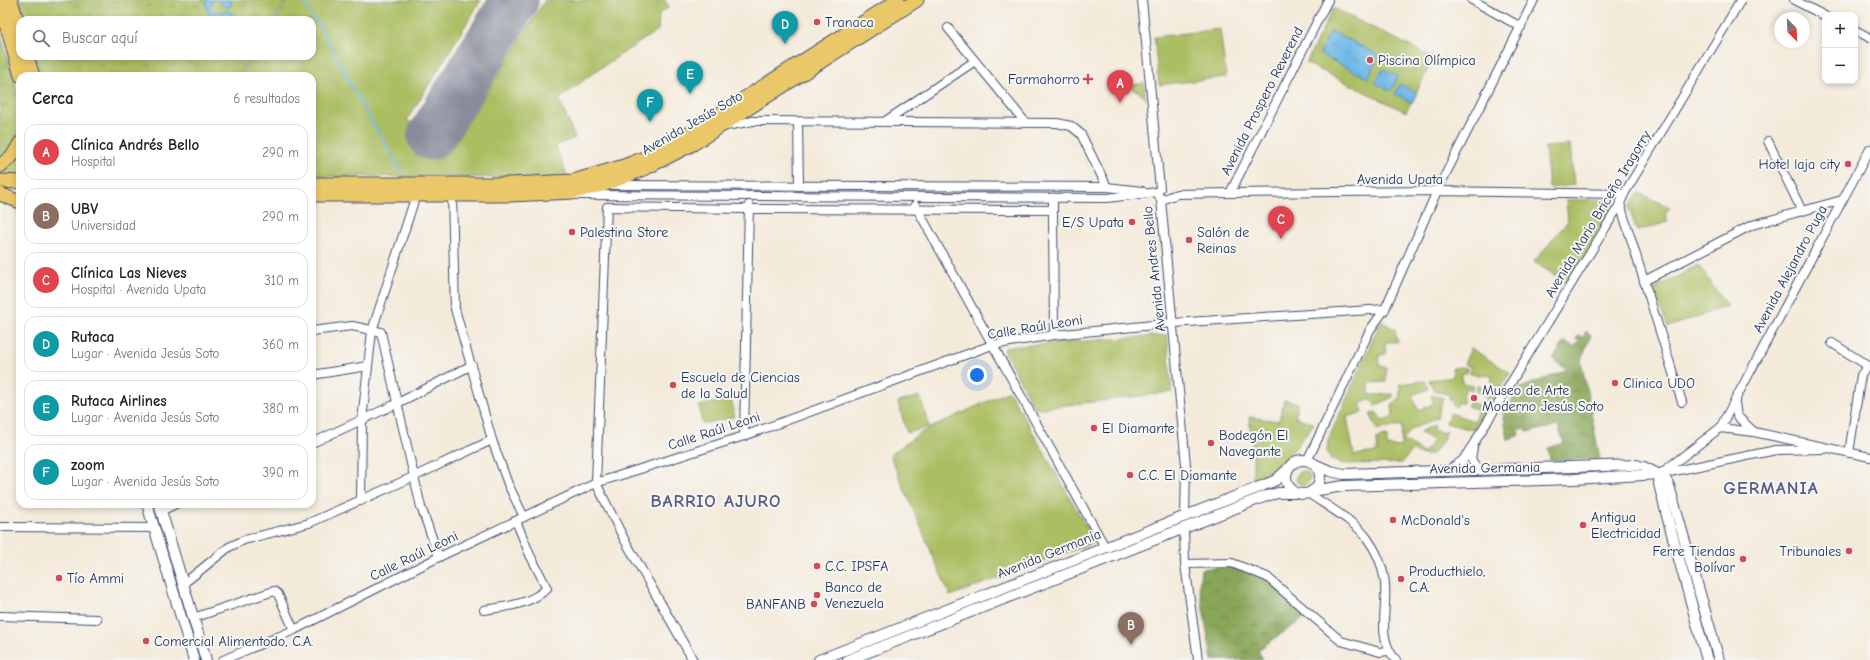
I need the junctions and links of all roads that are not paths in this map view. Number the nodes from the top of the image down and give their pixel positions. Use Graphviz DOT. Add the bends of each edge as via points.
graph roads {
  1 [pos="11,0"];
  2 [pos="898,0"];
  3 [pos="917,0"];
  4 [pos="1142,0"];
  5 [pos="1328,0"];
  6 [pos="1472,0"];
  7 [pos="1534,0"];
  8 [pos="1741,0"];
  9 [pos="1794,0"];
  10 [pos="0,3"];
  11 [pos="1822,14"];
  12 [pos="16,18"];
  13 [pos="1522,27"];
  14 [pos="948,28"];
  15 [pos="1858,32"];
  16 [pos="1870,38"];
  17 [pos="16,59"];
  18 [pos="16,60"];
  19 [pos="28,60"];
  20 [pos="975,61"];
  21 [pos="20,72"];
  22 [pos="32,72"];
  23 [pos="798,122"];
  24 [pos="884,122"];
  25 [pos="1026,123"];
  26 [pos="721,126"];
  27 [pos="1768,141"];
  28 [pos="1870,149"];
  29 [pos="16,150"];
  30 [pos="0,166"];
  31 [pos="0,181"];
  32 [pos="16,182"];
  33 [pos="573,182"];
  34 [pos="316,184"];
  35 [pos="600,185"];
  36 [pos="799,186"];
  37 [pos="1107,187"];
  38 [pos="1437,191"];
  39 [pos="0,193"];
  40 [pos="16,193"];
  41 [pos="1230,193"];
  42 [pos="558,194"];
  43 [pos="1159,194"];
  44 [pos="1624,194"];
  45 [pos="316,195"];
  46 [pos="416,195"];
  47 [pos="452,195"];
  48 [pos="750,197"];
  49 [pos="913,197"];
  50 [pos="1053,198"];
  51 [pos="16,200"];
  52 [pos="1842,200"];
  53 [pos="1620,204"];
  54 [pos="748,209"];
  55 [pos="917,209"];
  56 [pos="1053,210"];
  57 [pos="1802,211"];
  58 [pos="1644,281"];
  59 [pos="1385,309"];
  60 [pos="1173,323"];
  61 [pos="316,330"];
  62 [pos="372,331"];
  63 [pos="1054,335"];
  64 [pos="1832,343"];
  65 [pos="992,345"];
  66 [pos="472,365"];
  67 [pos="368,366"];
  68 [pos="1869,367"];
  69 [pos="316,374"];
  70 [pos="1682,402"];
  71 [pos="1736,402"];
  72 [pos="396,404"];
  73 [pos="362,420"];
  74 [pos="1720,428"];
  75 [pos="1754,432"];
  76 [pos="744,436"];
  77 [pos="492,440"];
  78 [pos="1476,440"];
  79 [pos="316,441"];
  80 [pos="1825,449"];
  81 [pos="1849,453"];
  82 [pos="1870,457"];
  83 [pos="1310,463"];
  84 [pos="1637,465"];
  85 [pos="1287,470"];
  86 [pos="1479,470"];
  87 [pos="1446,471"];
  88 [pos="1660,474"];
  89 [pos="413,477"];
  90 [pos="596,482"];
  91 [pos="1310,492"];
  92 [pos="1295,493"];
  93 [pos="361,501"];
  94 [pos="148,508"];
  95 [pos="160,508"];
  96 [pos="524,516"];
  97 [pos="1184,517"];
  98 [pos="516,521"];
  99 [pos="0,527"];
  100 [pos="154,528"];
  101 [pos="1184,528"];
  102 [pos="1105,547"];
  103 [pos="439,558"];
  104 [pos="1184,564"];
  105 [pos="183,584"];
  106 [pos="484,610"];
  107 [pos="0,616"];
  108 [pos="193,618"];
  109 [pos="98,619"];
  110 [pos="294,630"];
  111 [pos="1388,651"];
  112 [pos="194,660"];
  113 [pos="206,660"];
  114 [pos="223,660"];
  115 [pos="693,660"];
  116 [pos="819,660"];
  117 [pos="848,660"];
  118 [pos="1198,660"];
  119 [pos="1396,660"];
  120 [pos="1707,660"];
  121 [pos="1719,660"];
  1 -- 12 [label="main road"];
  2 -- 33 [label="main road, Avenida Jesús Soto" via="669,146 624,166"];
  3 -- 26 [label="main road, Avenida Jesús Soto"];
  4 -- 43 [label="street, Avenida Andres Bello"];
  5 -- 41 [label="street, Avenida Prospero Reverend"];
  6 -- 13 [label="street"];
  7 -- 13 [label="street"];
  8 -- 44 [label="street, Avenida Mario Briceño Iragorry"];
  9 -- 11 [label="street"];
  10 -- 17 [label="main road"];
  13 -- 38 [label="street"];
  14 -- 20 [label="street"];
  15 -- 16 [label="street"];
  18 -- 21 [label="main road"];
  19 -- 22 [label="main road"];
  20 -- 24 [label="street"];
  20 -- 25 [label="street"];
  23 -- 24 [label="street"];
  23 -- 26 [label="street" via="753,121"];
  23 -- 36 [label="street"];
  24 -- 25 [label="street"];
  25 -- 37 [label="street" via="1057,123 1071,126 1081,134"];
  26 -- 35 [label="main road, Avenida Jesús Soto" via="658,163"];
  27 -- 57 [label="street"];
  28 -- 52 [label="street, Avenida Alejandro Puga"];
  29 -- 30 [label="main road"];
  31 -- 32 [label="main road"];
  33 -- 34 [label="main road, Avenida Jesús Soto"];
  33 -- 35 [label="street"];
  35 -- 36 [label="street"];
  35 -- 42 [label="main road, Avenida Jesús Soto"];
  36 -- 37 [label="street"];
  37 -- 43 [label="street"];
  38 -- 41 [label="street, Avenida Upata"];
  38 -- 44 [label="street, Avenida Upata"];
  38 -- 59 [label="street"];
  39 -- 40 [label="main road"];
  39 -- 51 [label="main road"];
  41 -- 43 [label="street, Avenida Upata"];
  42 -- 47 [label="main road, Avenida Jesús Soto"];
  42 -- 48 [label="street"];
  43 -- 50 [label="street" via="1107,198"];
  43 -- 60 [label="street, Avenida Andres Bello"];
  44 -- 53 [label="street, Avenida Mario Briceño Iragorry"];
  45 -- 46 [label="main road, Avenida Jesús Soto"];
  46 -- 47 [label="main road, Avenida Jesús Soto"];
  46 -- 62 [label="street"];
  47 -- 66 [label="street" via="455,309"];
  48 -- 49 [label="street"];
  48 -- 54 [label="street"];
  49 -- 50 [label="street"];
  49 -- 55 [label="street"];
  50 -- 56 [label="street"];
  52 -- 57 [label="street"];
  52 -- 71 [label="street, Avenida Alejandro Puga"];
  53 -- 58 [label="street"];
  53 -- 78 [label="street, Avenida Mario Briceño Iragorry"];
  54 -- 55 [label="street"];
  54 -- 76 [label="street"];
  54 -- 90 [label="street" via="606,207"];
  55 -- 56 [label="street"];
  55 -- 65 [label="street"];
  56 -- 63 [label="street"];
  57 -- 58 [label="street" via="1752,225"];
  58 -- 70 [label="street"];
  59 -- 60 [label="street, Calle Raúl Leoni"];
  59 -- 83 [label="street" via="1370,330"];
  60 -- 63 [label="street, Calle Raúl Leoni"];
  60 -- 97 [label="street, Avenida Andres Bello" via="1186,465"];
  61 -- 62 [label="street" via="352,326"];
  62 -- 67 [label="street"];
  62 -- 72 [label="street" via="381,332"];
  63 -- 65 [label="street, Calle Raúl Leoni"];
  64 -- 68 [label="street"];
  65 -- 76 [label="street, Calle Raúl Leoni"];
  65 -- 102 [label="street"];
  66 -- 72 [label="street"];
  66 -- 77 [label="street"];
  67 -- 69 [label="street"];
  67 -- 73 [label="street"];
  68 -- 81 [label="street" via="1861,375"];
  71 -- 74 [label="street, Avenida Alejandro Puga"];
  71 -- 75 [label="street" via="1737,416"];
  72 -- 73 [label="street"];
  72 -- 89 [label="street"];
  73 -- 79 [label="street"];
  73 -- 93 [label="street"];
  74 -- 75 [label="street"];
  74 -- 88 [label="street"];
  75 -- 80 [label="street"];
  76 -- 90 [label="street, Calle Raúl Leoni"];
  77 -- 89 [label="street"];
  77 -- 96 [label="street" via="508,484"];
  78 -- 86 [label="street, Avenida Mario Briceño Iragorry" via="1471,459"];
  78 -- 87 [label="street, Avenida Mario Briceño Iragorry" via="1463,460"];
  80 -- 81 [label="street"];
  80 -- 88 [label="street" via="1776,450"];
  81 -- 82 [label="street"];
  83 -- 85 [label="street" via="1297,461"];
  83 -- 87 [label="street, Avenida Germania" via="1344,474"];
  83 -- 91 [label="street" via="1319,471 1320,480"];
  84 -- 86 [label="street, Avenida Germania"];
  84 -- 88 [label="street"];
  85 -- 92 [label="street" via="1287,483"];
  85 -- 97 [label="street, Avenida Germania" via="1270,483"];
  86 -- 87 [label="street, Avenida Germania"];
  88 -- 91 [label="street, Avenida Germania" via="1344,486"];
  88 -- 120 [label="street" via="1659,484 1667,516"];
  88 -- 121 [label="street" via="1669,486"];
  89 -- 93 [label="street"];
  89 -- 103 [label="street"];
  90 -- 96 [label="street, Calle Raúl Leoni"];
  90 -- 115 [label="street"];
  91 -- 92 [label="street"];
  91 -- 111 [label="street" via="1367,537 1377,553 1384,577 1384,633"];
  92 -- 101 [label="street, Avenida Germania" via="1273,494"];
  93 -- 105 [label="street" via="309,523 244,540 229,547"];
  94 -- 100 [label="street"];
  95 -- 105 [label="street"];
  96 -- 98 [label="street, Calle Raúl Leoni"];
  97 -- 102 [label="street, Avenida Germania"];
  98 -- 103 [label="street, Calle Raúl Leoni"];
  98 -- 106 [label="street" via="547,588 526,600"];
  99 -- 100 [label="street"];
  100 -- 112 [label="street"];
  101 -- 104 [label="street"];
  101 -- 117 [label="street, Avenida Germania"];
  102 -- 116 [label="street, Avenida Germania"];
  103 -- 110 [label="street, Calle Raúl Leoni"];
  104 -- 111 [label="street" via="1232,563 1267,577 1341,641 1380,652"];
  104 -- 118 [label="street"];
  105 -- 108 [label="street"];
  107 -- 109 [label="street"];
  108 -- 110 [label="street" via="274,590"];
  108 -- 113 [label="street"];
  110 -- 114 [label="street, Calle Raúl Leoni"];
  111 -- 119 [label="street"];
}
